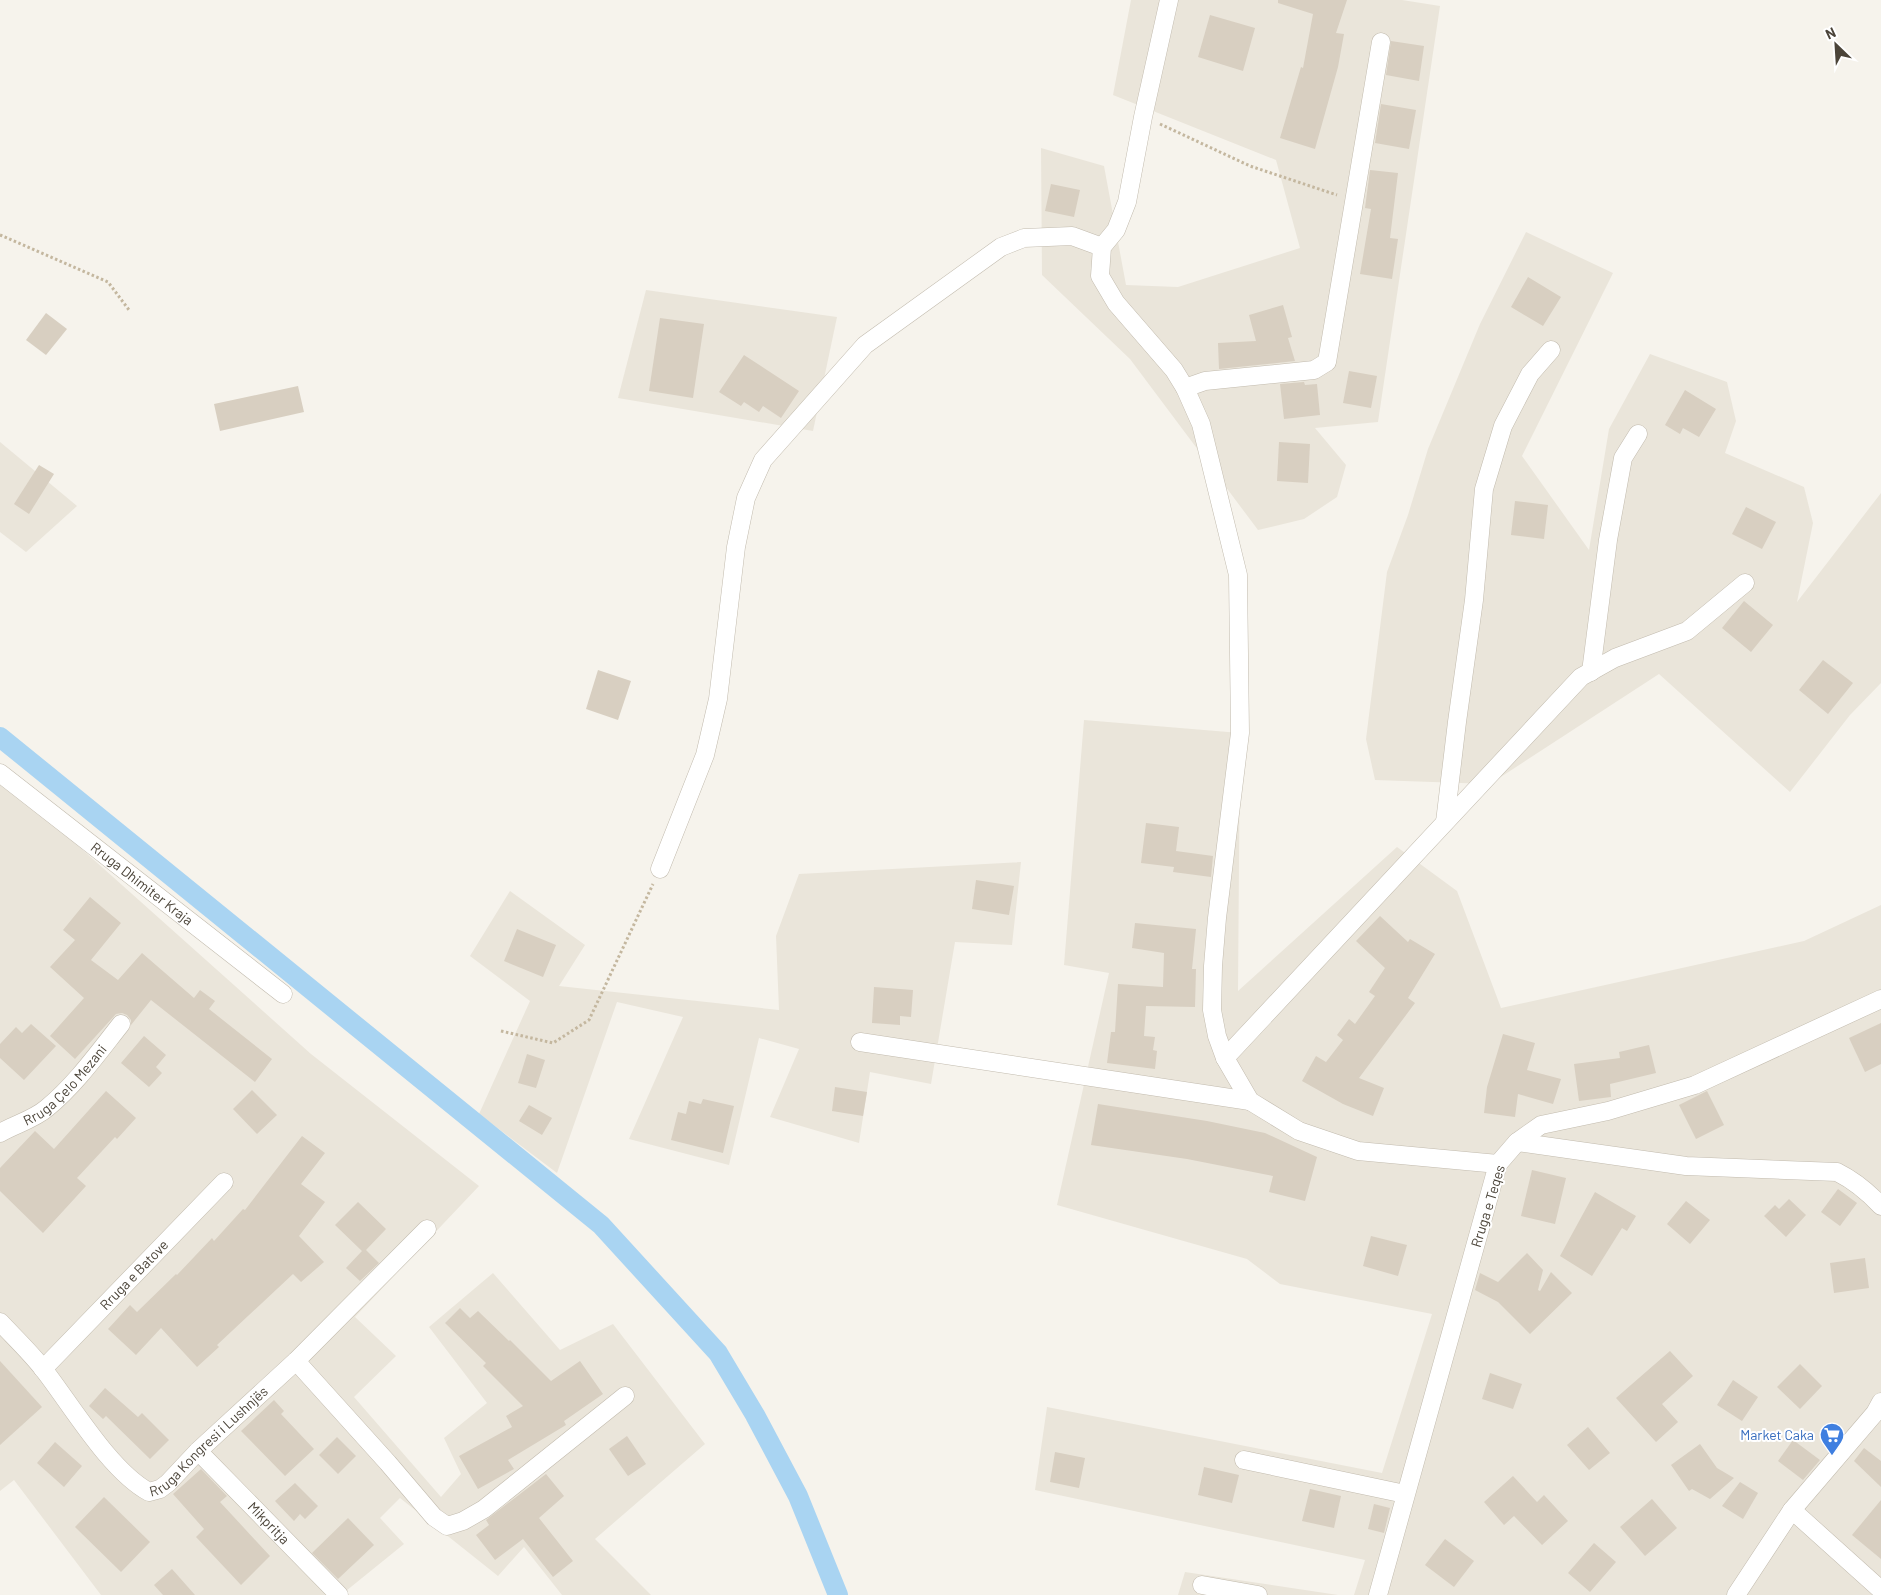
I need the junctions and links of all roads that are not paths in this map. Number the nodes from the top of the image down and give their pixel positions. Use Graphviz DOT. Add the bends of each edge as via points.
graph roads {
  1 [pos="1169,0"];
  2 [pos="1381,42"];
  3 [pos="1102,247"];
  4 [pos="1551,350"];
  5 [pos="1185,388"];
  6 [pos="1638,434"];
  7 [pos="1745,583"];
  8 [pos="1591,672"];
  9 [pos="0,773"];
  10 [pos="1445,822"];
  11 [pos="660,869"];
  12 [pos="282,994"];
  13 [pos="1881,999"];
  14 [pos="121,1024"];
  15 [pos="860,1042"];
  16 [pos="1225,1058"];
  17 [pos="1250,1101"];
  18 [pos="0,1133"];
  19 [pos="1517,1142"];
  20 [pos="1498,1164"];
  21 [pos="224,1182"];
  22 [pos="1881,1206"];
  23 [pos="427,1229"];
  24 [pos="0,1322"];
  25 [pos="296,1361"];
  26 [pos="43,1369"];
  27 [pos="625,1396"];
  28 [pos="1881,1402"];
  29 [pos="198,1451"];
  30 [pos="1244,1460"];
  31 [pos="1405,1494"];
  32 [pos="1792,1510"];
  33 [pos="1202,1585"];
  34 [pos="1881,1590"];
  35 [pos="339,1595"];
  36 [pos="1258,1595"];
  37 [pos="1378,1595"];
  38 [pos="1736,1595"];
  1 -- 3 [label="street" via="1127,202 1116,230"];
  2 -- 5 [label="street" via="1327,362 1314,370 1205,381"];
  3 -- 5 [label="street" via="1100,276 1116,303 1174,370"];
  3 -- 11 [label="street" via="1072,236 1024,238 1001,247 865,344 763,460 746,498 736,547 718,699 705,755"];
  4 -- 10 [label="street" via="1530,374 1503,426 1484,489 1474,600"];
  5 -- 16 [label="street" via="1201,424 1238,575 1240,733 1213,966 1212,1010"];
  6 -- 8 [label="street" via="1623,458 1608,540"];
  7 -- 8 [label="street" via="1688,631 1615,658"];
  8 -- 10 [label="street" via="1581,677"];
  9 -- 12 [label="street, Rruga Dhimiter Kraja"];
  10 -- 16 [label="street"];
  13 -- 19 [label="street, Rruga e Teqes" via="1695,1085 1608,1111 1542,1125"];
  14 -- 18 [label="street, Rruga Çelo Mezani" via="74,1082 47,1109"];
  15 -- 17 [label="street"];
  16 -- 17 [label="street"];
  17 -- 20 [label="street" via="1299,1131 1358,1151"];
  19 -- 20 [label="street, Rruga e Teqes"];
  19 -- 22 [label="street" via="1686,1166 1837,1172 1851,1178"];
  20 -- 31 [label="street, Rruga e Teqes"];
  21 -- 26 [label="street, Rruga e Batove"];
  23 -- 25 [label="street, Rruga Kongresi i Lushnjës"];
  24 -- 26 [label="street, Rruga Kongresi i Lushnjës"];
  25 -- 27 [label="street" via="434,1517 447,1526 484,1509"];
  25 -- 29 [label="street, Rruga Kongresi i Lushnjës"];
  26 -- 29 [label="street, Rruga Kongresi i Lushnjës" via="110,1458 144,1490 149,1492 164,1486"];
  28 -- 32 [label="street"];
  29 -- 35 [label="street, Mikpritja"];
  30 -- 31 [label="street"];
  31 -- 37 [label="street, Rruga e Teqes"];
  32 -- 34 [label="street"];
  32 -- 38 [label="street"];
  33 -- 36 [label="street"];
}
